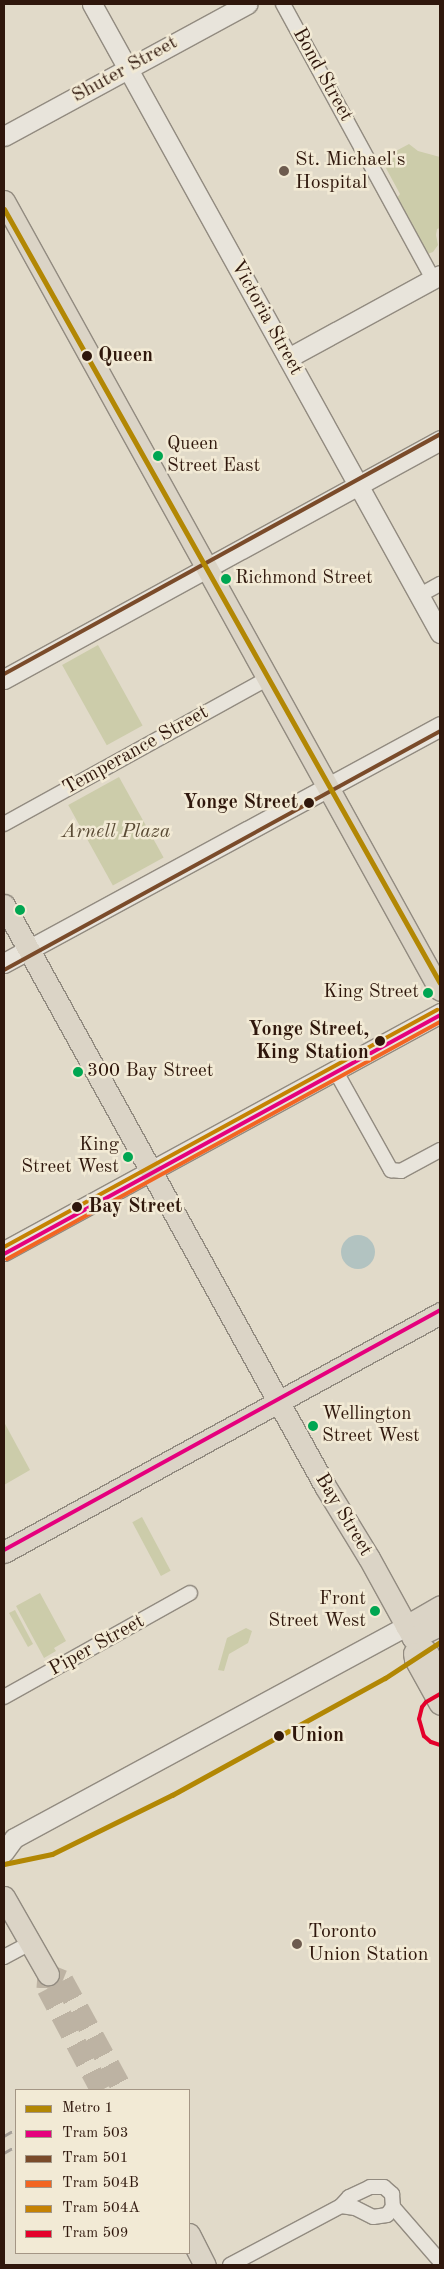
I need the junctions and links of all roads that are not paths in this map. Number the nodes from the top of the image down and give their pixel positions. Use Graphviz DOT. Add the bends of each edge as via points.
graph roads {
  1 [pos="92,4"];
  2 [pos="247,4"];
  3 [pos="283,4"];
  4 [pos="128,69"];
  5 [pos="4,136"];
  6 [pos="4,201"];
  7 [pos="437,277"];
  8 [pos="288,358"];
  9 [pos="440,440"];
  10 [pos="358,485"];
  11 [pos="206,567"];
  12 [pos="440,584"];
  13 [pos="420,595"];
  14 [pos="440,633"];
  15 [pos="4,679"];
  16 [pos="267,679"];
  17 [pos="440,726"];
  18 [pos="328,788"];
  19 [pos="4,824"];
  20 [pos="4,905"];
  21 [pos="28,950"];
  22 [pos="4,963"];
  23 [pos="440,990"];
  24 [pos="440,1013"];
  25 [pos="334,1070"];
  26 [pos="440,1150"];
  27 [pos="149,1171"];
  28 [pos="4,1251"];
  29 [pos="440,1313"];
  30 [pos="278,1402"];
  31 [pos="4,1552"];
  32 [pos="190,1593"];
  33 [pos="440,1606"];
  34 [pos="440,1625"];
  35 [pos="409,1632"];
  36 [pos="440,1673"];
  37 [pos="4,1697"];
  38 [pos="440,1704"];
  39 [pos="4,1852"];
  40 [pos="4,1897"];
  41 [pos="30,1943"];
  42 [pos="4,1957"];
  43 [pos="48,1974"];
  44 [pos="341,2206"];
  45 [pos="393,2207"];
  46 [pos="190,2236"];
  47 [pos="440,2261"];
  48 [pos="205,2265"];
  49 [pos="230,2265"];
  1 -- 4 [label="main road, Victoria Street"];
  2 -- 4 [label="main road, Shuter Street"];
  3 -- 7 [label="street, Bond Street"];
  4 -- 5 [label="main road, Shuter Street"];
  4 -- 8 [label="main road, Victoria Street"];
  6 -- 11 [label="main road"];
  7 -- 8 [label="main road"];
  8 -- 10 [label="main road, Victoria Street"];
  9 -- 10 [label="main road"];
  10 -- 11 [label="main road"];
  10 -- 13 [label="main road, Victoria Street"];
  11 -- 15 [label="main road"];
  11 -- 16 [label="main road"];
  12 -- 13 [label="street"];
  13 -- 14 [label="main road, Victoria Street"];
  16 -- 18 [label="main road"];
  16 -- 19 [label="street, Temperance Street"];
  17 -- 18 [label="main road"];
  18 -- 21 [label="main road"];
  18 -- 23 [label="main road"];
  20 -- 21 [label="main road, Bay Street"];
  21 -- 22 [label="main road"];
  21 -- 27 [label="main road, Bay Street"];
  24 -- 25 [label="main road"];
  25 -- 26 [label="street" via="391,1170 401,1171"];
  25 -- 27 [label="main road"];
  27 -- 28 [label="main road"];
  27 -- 30 [label="main road, Bay Street"];
  29 -- 30 [label="main road"];
  30 -- 31 [label="main road"];
  30 -- 35 [label="main road, Bay Street"];
  32 -- 37 [label="street, Piper Street"];
  33 -- 35 [label="main road"];
  34 -- 35 [label="main road"];
  35 -- 36 [label="main road, Bay Street"];
  35 -- 38 [label="main road, Bay Street" via="415,1658"];
  35 -- 39 [label="main road" via="75,1813 14,1838"];
  40 -- 41 [label="main road"];
  41 -- 42 [label="street"];
  41 -- 43 [label="main road"];
  44 -- 45 [label="street" via="377,2217 387,2214"];
  44 -- 45 [label="street" via="349,2197 377,2186 390,2192"];
  44 -- 49 [label="street"];
  45 -- 47 [label="street"];
  46 -- 48 [label="main road"];
}
